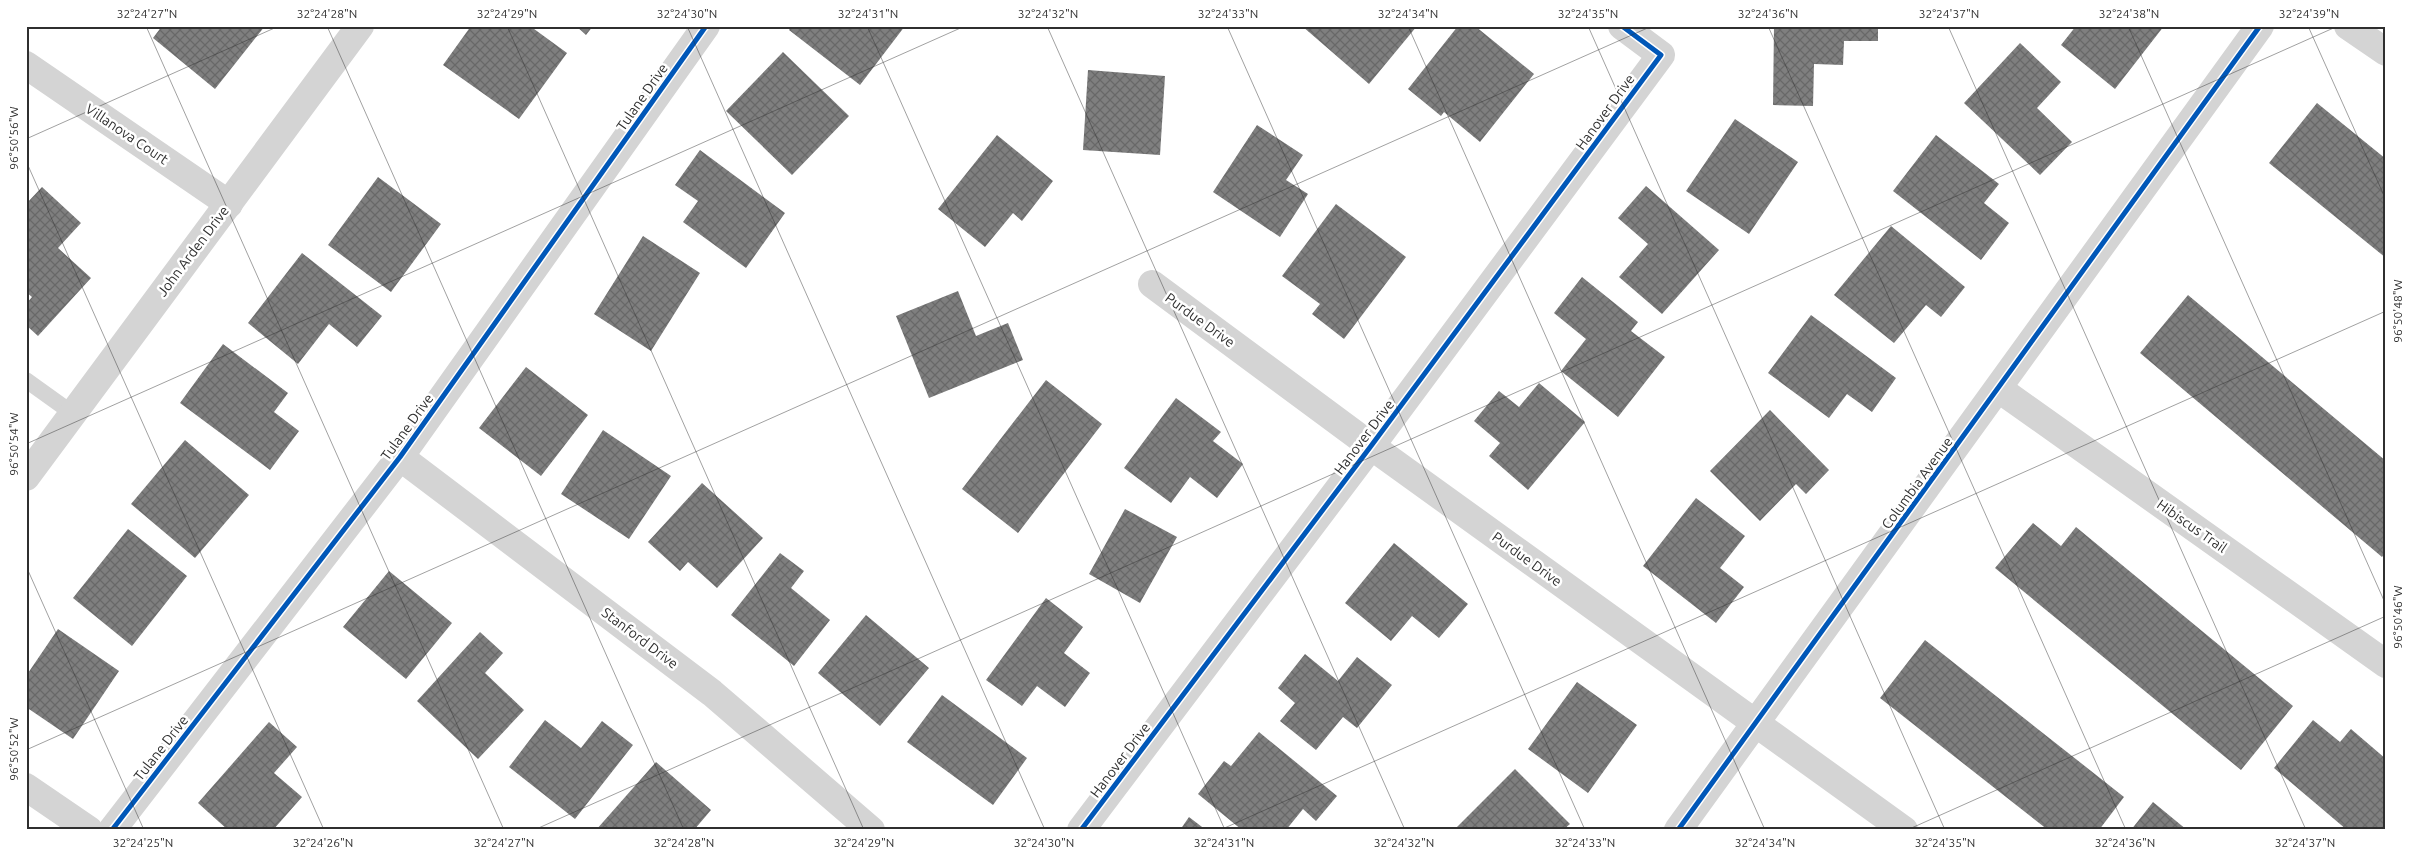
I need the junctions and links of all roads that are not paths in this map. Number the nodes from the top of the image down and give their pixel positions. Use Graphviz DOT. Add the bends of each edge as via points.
graph roads {
  1 [pos="360,26"];
  2 [pos="706,26"];
  3 [pos="1622,26"];
  4 [pos="2260,26"];
  5 [pos="2348,26"];
  6 [pos="2386,52"];
  7 [pos="26,65"];
  8 [pos="229,204"];
  9 [pos="1152,284"];
  10 [pos="26,380"];
  11 [pos="1999,389"];
  12 [pos="72,413"];
  13 [pos="1371,446"];
  14 [pos="400,457"];
  15 [pos="26,477"];
  16 [pos="2386,664"];
  17 [pos="1756,724"];
  18 [pos="26,787"];
  19 [pos="89,830"];
  20 [pos="112,830"];
  21 [pos="871,830"];
  22 [pos="1081,830"];
  23 [pos="1678,830"];
  24 [pos="1904,830"];
  1 -- 8 [label="street, John Arden Drive"];
  2 -- 14 [label="street, Tulane Drive"];
  3 -- 13 [label="street, Hanover Drive" via="1661,55"];
  4 -- 11 [label="street, Columbia Avenue"];
  5 -- 6 [label="street"];
  7 -- 8 [label="street, Villanova Court"];
  8 -- 12 [label="street, John Arden Drive"];
  9 -- 13 [label="street, Purdue Drive"];
  10 -- 12 [label="lane"];
  11 -- 16 [label="street, Hibiscus Trail"];
  11 -- 17 [label="street, Columbia Avenue"];
  12 -- 15 [label="street, John Arden Drive"];
  13 -- 17 [label="street, Purdue Drive"];
  13 -- 22 [label="street, Hanover Drive"];
  14 -- 20 [label="street, Tulane Drive"];
  14 -- 21 [label="street, Stanford Drive" via="712,693"];
  17 -- 23 [label="street, Columbia Avenue"];
  17 -- 24 [label="street, Purdue Drive"];
  18 -- 19 [label="street"];
}
